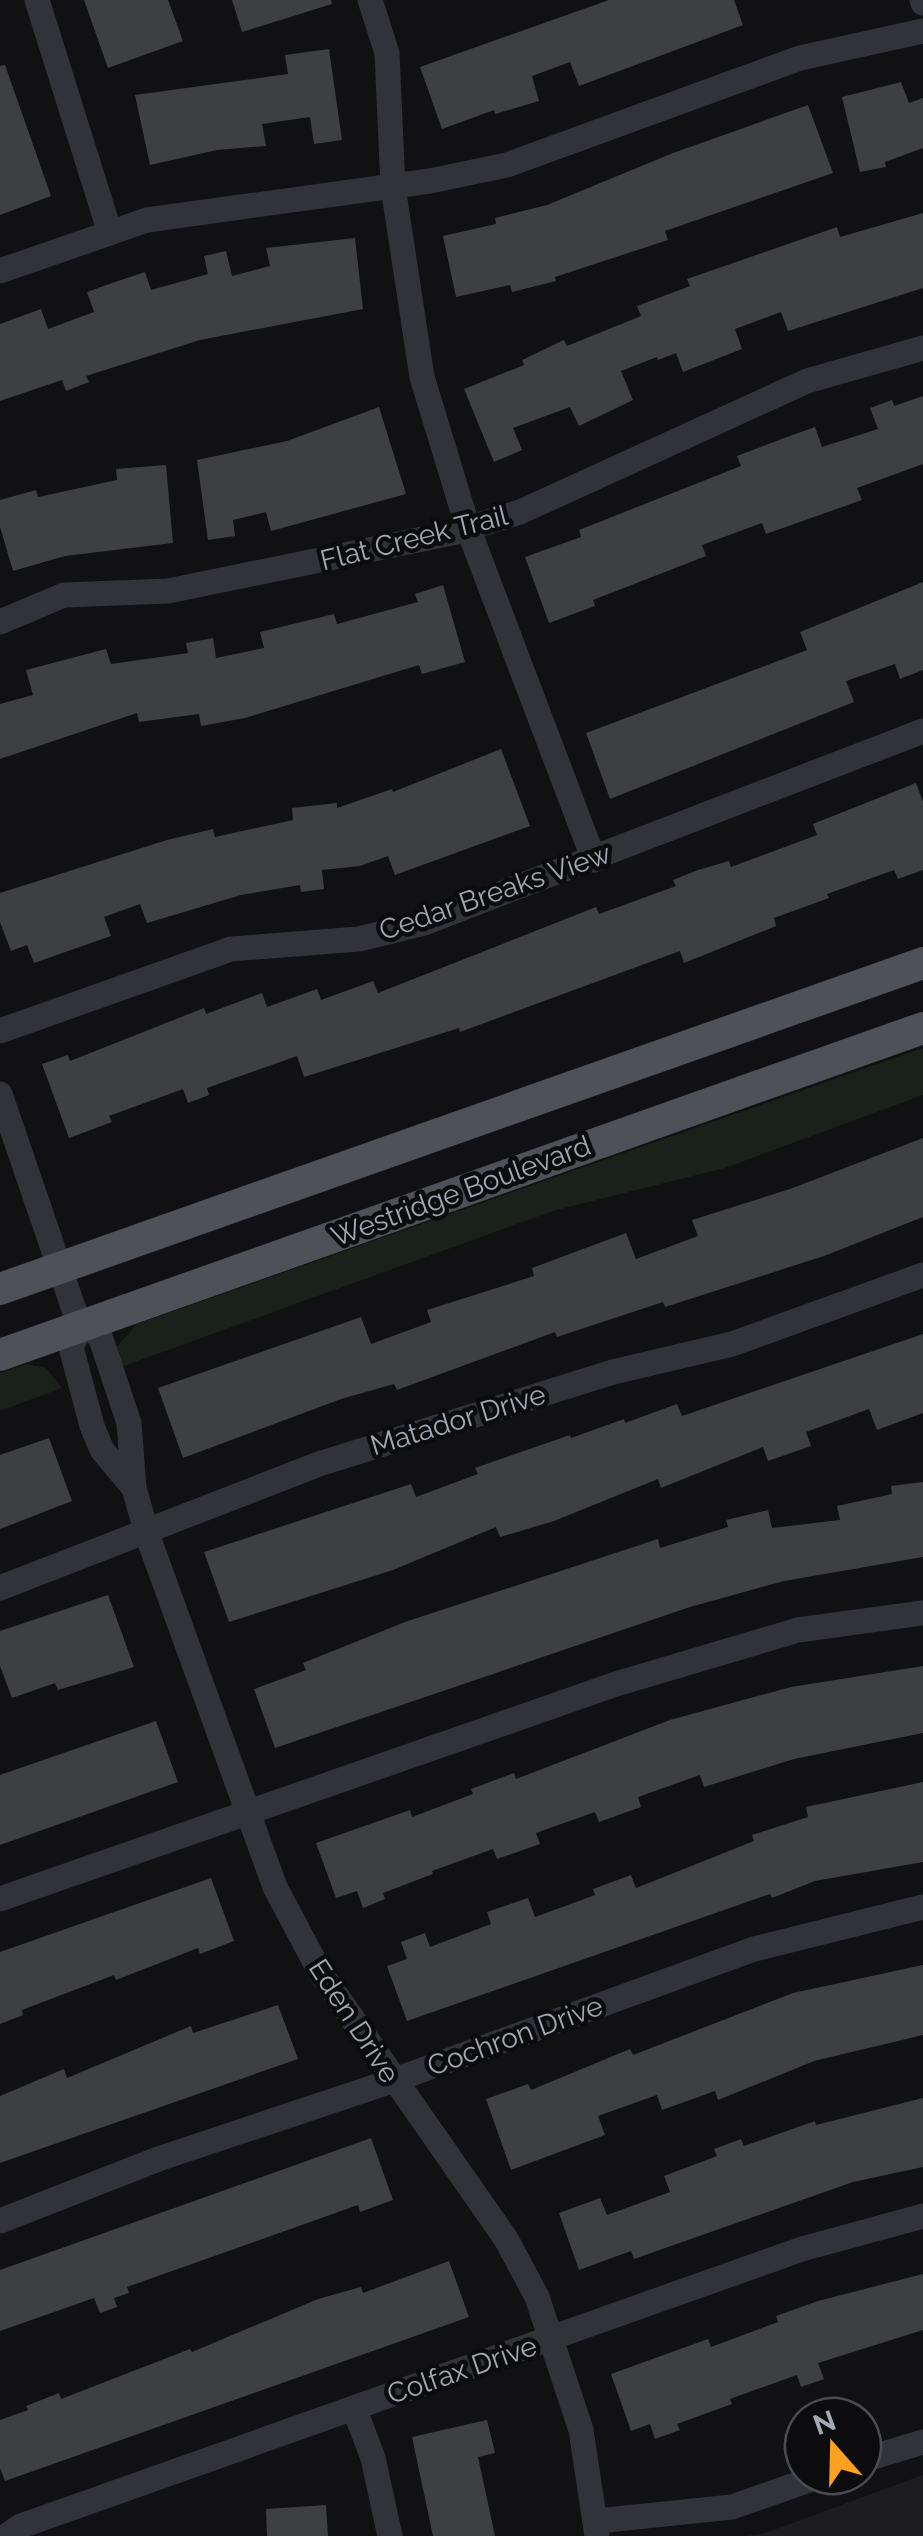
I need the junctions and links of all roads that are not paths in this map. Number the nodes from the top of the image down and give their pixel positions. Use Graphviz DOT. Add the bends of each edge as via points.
graph roads {
  1 [pos="38,0"];
  2 [pos="370,0"];
  3 [pos="923,31"];
  4 [pos="392,186"];
  5 [pos="110,233"];
  6 [pos="0,272"];
  7 [pos="923,348"];
  8 [pos="468,528"];
  9 [pos="0,622"];
  10 [pos="923,730"];
  11 [pos="594,860"];
  12 [pos="923,963"];
  13 [pos="923,1028"];
  14 [pos="0,1031"];
  15 [pos="0,1094"];
  16 [pos="58,1269"];
  17 [pos="923,1274"];
  18 [pos="0,1289"];
  19 [pos="80,1327"];
  20 [pos="0,1355"];
  21 [pos="134,1488"];
  22 [pos="147,1534"];
  23 [pos="0,1588"];
  24 [pos="923,1613"];
  25 [pos="247,1812"];
  26 [pos="0,1899"];
  27 [pos="923,1908"];
  28 [pos="392,2080"];
  29 [pos="923,2216"];
  30 [pos="0,2221"];
  31 [pos="554,2338"];
  32 [pos="354,2408"];
  33 [pos="923,2442"];
  34 [pos="883,2454"];
  35 [pos="783,2489"];
  36 [pos="597,2529"];
  37 [pos="6,2536"];
  38 [pos="390,2536"];
  1 -- 5 [label="street"];
  2 -- 4 [label="street" via="387,53"];
  3 -- 4 [label="street" via="800,58 508,164"];
  4 -- 5 [label="street" via="148,220"];
  4 -- 8 [label="street" via="422,378"];
  5 -- 6 [label="street"];
  7 -- 8 [label="street, Flat Creek Trail" via="807,381 520,512"];
  8 -- 9 [label="street, Flat Creek Trail" via="168,590 64,595"];
  8 -- 11 [label="street"];
  10 -- 11 [label="street, Cedar Breaks View"];
  11 -- 14 [label="street, Cedar Breaks View" via="424,923 358,938 232,950"];
  12 -- 16 [label="main road"];
  13 -- 19 [label="main road, Westridge Boulevard"];
  15 -- 16 [label="street, Eden Drive"];
  16 -- 18 [label="main road"];
  16 -- 19 [label="street, Eden Drive"];
  17 -- 22 [label="street, Matador Drive" via="732,1344 612,1372 319,1464"];
  19 -- 20 [label="main road, Westridge Boulevard"];
  19 -- 21 [label="street, Eden Drive" via="71,1347 92,1426 102,1450"];
  19 -- 21 [label="street, Eden Drive" via="99,1334 129,1423"];
  21 -- 22 [label="street, Eden Drive"];
  22 -- 23 [label="street, Matador Drive"];
  22 -- 25 [label="street, Eden Drive"];
  24 -- 25 [label="street" via="798,1630 616,1684"];
  25 -- 26 [label="street"];
  25 -- 28 [label="street, Eden Drive" via="275,1887 320,1972"];
  27 -- 28 [label="street, Cochron Drive" via="754,1949"];
  28 -- 30 [label="street, Cochron Drive"];
  28 -- 31 [label="street, Eden Drive" via="506,2238"];
  29 -- 31 [label="street, Colfax Drive" via="802,2250"];
  31 -- 32 [label="street, Colfax Drive"];
  31 -- 36 [label="street, Eden Drive" via="581,2430"];
  32 -- 37 [label="street, Colfax Drive"];
  32 -- 38 [label="street"];
  33 -- 34 [label="street"];
  35 -- 36 [label="street" via="732,2506"];
}
